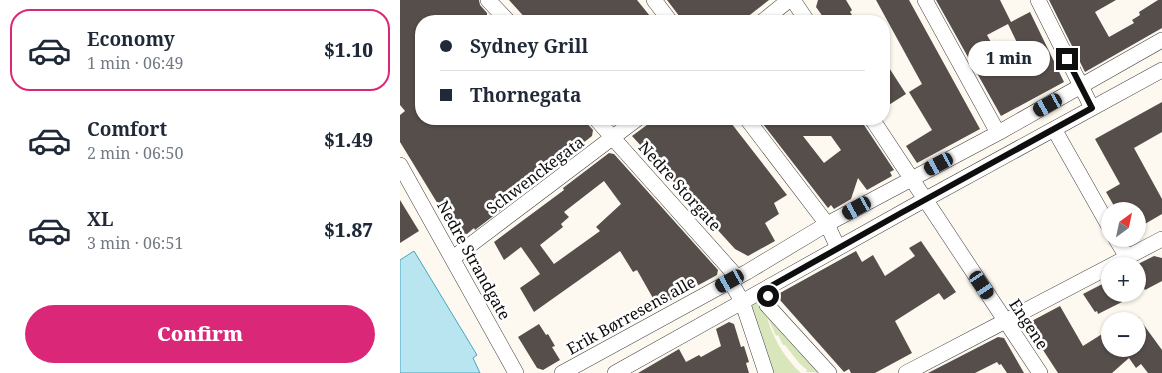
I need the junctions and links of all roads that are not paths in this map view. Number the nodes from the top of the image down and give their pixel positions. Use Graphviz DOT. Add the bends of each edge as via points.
graph roads {
  1 [pos="488,0"];
  2 [pos="654,0"];
  3 [pos="791,0"];
  4 [pos="925,0"];
  5 [pos="1038,0"];
  6 [pos="502,15"];
  7 [pos="665,15"];
  8 [pos="771,15"];
  9 [pos="802,15"];
  10 [pos="1162,40"];
  11 [pos="1162,70"];
  12 [pos="1081,86"];
  13 [pos="1092,108"];
  14 [pos="599,125"];
  15 [pos="629,125"];
  16 [pos="752,125"];
  17 [pos="876,125"];
  18 [pos="1054,130"];
  19 [pos="998,133"];
  20 [pos="607,141"];
  21 [pos="400,165"];
  22 [pos="912,178"];
  23 [pos="925,199"];
  24 [pos="1101,212"];
  25 [pos="828,224"];
  26 [pos="1162,240"];
  27 [pos="838,248"];
  28 [pos="1122,248"];
  29 [pos="1127,257"];
  30 [pos="454,258"];
  31 [pos="1101,270"];
  32 [pos="733,279"];
  33 [pos="771,286"];
  34 [pos="742,301"];
  35 [pos="1005,320"];
  36 [pos="516,373"];
  37 [pos="562,373"];
  38 [pos="615,373"];
  39 [pos="766,373"];
  40 [pos="829,373"];
  41 [pos="906,373"];
  42 [pos="1040,373"];
  1 -- 6 [label="street"];
  2 -- 7 [label="street"];
  3 -- 8 [label="street"];
  3 -- 9 [label="street"];
  4 -- 19 [label="street"];
  5 -- 12 [label="street"];
  10 -- 12 [label="street, Erik Børresens alle"];
  11 -- 13 [label="street"];
  12 -- 13 [label="street"];
  12 -- 19 [label="street, Erik Børresens alle"];
  13 -- 18 [label="street"];
  14 -- 20 [label="street, Nedre Storgate"];
  15 -- 20 [label="street, Schwenckegata"];
  16 -- 25 [label="street"];
  17 -- 22 [label="street, Engene"];
  18 -- 23 [label="street"];
  18 -- 24 [label="street"];
  19 -- 22 [label="street, Erik Børresens alle"];
  20 -- 30 [label="street, Schwenckegata"];
  20 -- 32 [label="street, Nedre Storgate"];
  21 -- 30 [label="street, Nedre Strandgate"];
  22 -- 23 [label="street, Engene"];
  22 -- 25 [label="street, Erik Børresens alle"];
  23 -- 27 [label="street"];
  23 -- 35 [label="street, Engene"];
  25 -- 27 [label="street"];
  25 -- 32 [label="street, Erik Børresens alle"];
  26 -- 29 [label="street"];
  27 -- 33 [label="street"];
  28 -- 29 [label="street"];
  30 -- 36 [label="street, Nedre Strandgate"];
  31 -- 35 [label="street"];
  32 -- 34 [label="street, Nedre Storgate"];
  32 -- 37 [label="street, Erik Børresens alle"];
  33 -- 34 [label="street"];
  33 -- 40 [label="street" via="767,305"];
  34 -- 38 [label="street"];
  34 -- 39 [label="street, Nedre Storgate"];
  35 -- 41 [label="street"];
  35 -- 42 [label="street, Engene"];
}
